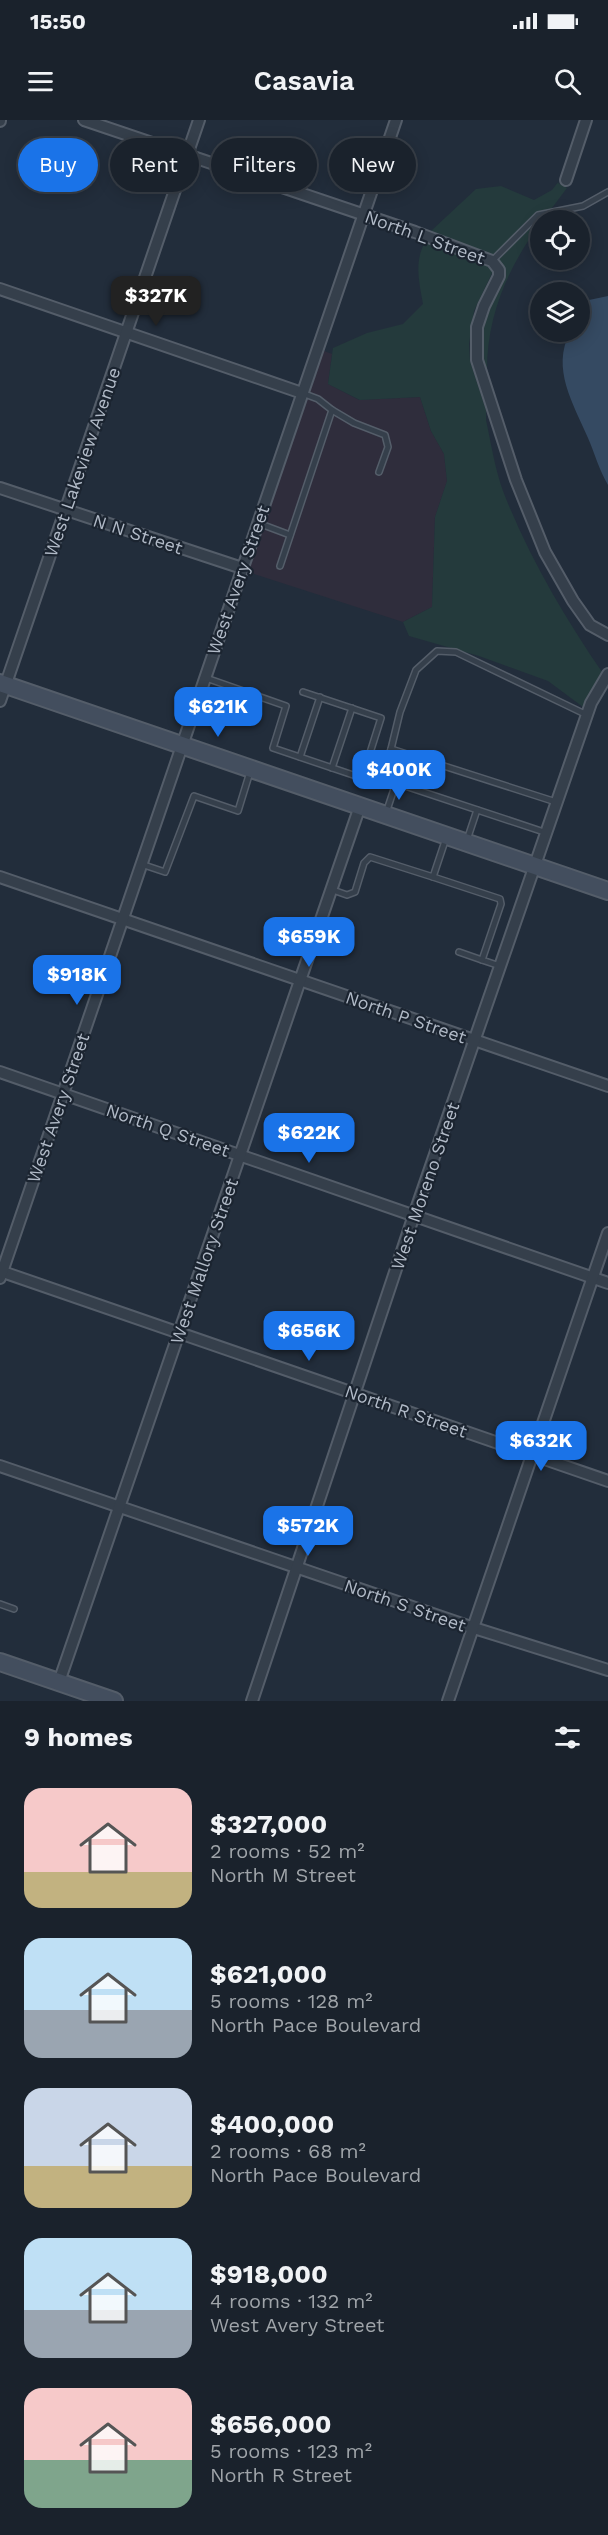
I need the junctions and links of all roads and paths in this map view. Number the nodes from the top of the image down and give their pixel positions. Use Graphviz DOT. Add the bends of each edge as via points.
graph roads {
  1 [pos="84,120"];
  2 [pos="199,120"];
  3 [pos="396,120"];
  4 [pos="586,120"];
  5 [pos="137,138"];
  6 [pos="193,138"];
  7 [pos="199,159"];
  8 [pos="566,180"];
  9 [pos="174,192"];
  10 [pos="608,192"];
  11 [pos="363,215"];
  12 [pos="492,261"];
  13 [pos="0,289"];
  14 [pos="126,332"];
  15 [pos="302,393"];
  16 [pos="332,410"];
  17 [pos="379,472"];
  18 [pos="0,488"];
  19 [pos="66,510"];
  20 [pos="258,523"];
  21 [pos="290,535"];
  22 [pos="280,566"];
  23 [pos="242,568"];
  24 [pos="608,635"];
  25 [pos="204,677"];
  26 [pos="606,681"];
  27 [pos="3,684"];
  28 [pos="303,692"];
  29 [pos="320,697"];
  30 [pos="0,701"];
  31 [pos="352,708"];
  32 [pos="587,715"];
  33 [pos="182,744"];
  34 [pos="391,749"];
  35 [pos="300,757"];
  36 [pos="252,767"];
  37 [pos="332,768"];
  38 [pos="396,783"];
  39 [pos="558,802"];
  40 [pos="360,806"];
  41 [pos="477,810"];
  42 [pos="385,815"];
  43 [pos="548,833"];
  44 [pos="447,836"];
  45 [pos="466,843"];
  46 [pos="141,864"];
  47 [pos="535,866"];
  48 [pos="0,877"];
  49 [pos="433,877"];
  50 [pos="330,889"];
  51 [pos="608,891"];
  52 [pos="122,920"];
  53 [pos="459,952"];
  54 [pos="482,960"];
  55 [pos="500,966"];
  56 [pos="300,980"];
  57 [pos="474,1041"];
  58 [pos="0,1072"];
  59 [pos="608,1086"];
  60 [pos="62,1094"];
  61 [pos="240,1155"];
  62 [pos="414,1215"];
  63 [pos="608,1233"];
  64 [pos="1,1274"];
  65 [pos="593,1278"];
  66 [pos="608,1283"];
  67 [pos="179,1333"];
  68 [pos="356,1393"];
  69 [pos="532,1454"];
  70 [pos="0,1466"];
  71 [pos="608,1481"];
  72 [pos="119,1507"];
  73 [pos="296,1568"];
  74 [pos="0,1604"];
  75 [pos="14,1610"];
  76 [pos="474,1628"];
  77 [pos="0,1662"];
  78 [pos="608,1670"];
  79 [pos="59,1682"];
  80 [pos="111,1701"];
  81 [pos="252,1701"];
  82 [pos="448,1701"];
  1 -- 5 [label="street, North L Street"];
  2 -- 6 [label="street, West Lakeview Avenue"];
  3 -- 11 [label="street, West Avery Street"];
  4 -- 8 [label="street"];
  7 -- 11 [label="street, North L Street"];
  9 -- 14 [label="street, West Lakeview Avenue"];
  10 -- 12 [label="lane" via="584,206 538,215"];
  11 -- 12 [label="street, North L Street"];
  11 -- 15 [label="street, West Avery Street"];
  12 -- 24 [label="street, North L Street" via="499,276 477,327 477,360 516,480 545,552 590,625"];
  13 -- 14 [label="street"];
  14 -- 15 [label="street"];
  14 -- 19 [label="street, West Lakeview Avenue"];
  15 -- 16 [label="lane"];
  15 -- 20 [label="street, West Avery Street"];
  16 -- 17 [label="lane" via="385,435 388,447"];
  16 -- 21 [label="lane"];
  18 -- 19 [label="street, N N Street"];
  19 -- 23 [label="street, N N Street"];
  19 -- 27 [label="street, West Lakeview Avenue"];
  20 -- 21 [label="lane"];
  20 -- 23 [label="street, West Avery Street"];
  21 -- 22 [label="lane"];
  23 -- 25 [label="street, West Avery Street"];
  25 -- 33 [label="street, West Avery Street"];
  25 -- 35 [label="lane" via="286,706 273,748"];
  26 -- 32 [label="street, West Moreno Street"];
  27 -- 30 [label="street, West Lakeview Avenue"];
  27 -- 33 [label="main road"];
  28 -- 29 [label="lane"];
  29 -- 31 [label="lane"];
  29 -- 35 [label="lane"];
  31 -- 37 [label="lane"];
  31 -- 37 [label="lane" via="381,718 362,778"];
  32 -- 34 [label="lane" via="456,652 437,651 416,670"];
  32 -- 39 [label="street, West Moreno Street"];
  33 -- 36 [label="main road"];
  33 -- 46 [label="street, West Avery Street"];
  34 -- 38 [label="lane" via="381,778"];
  34 -- 39 [label="lane"];
  35 -- 37 [label="lane"];
  36 -- 40 [label="main road"];
  36 -- 46 [label="lane" via="238,811 194,796 165,872"];
  38 -- 41 [label="lane"];
  38 -- 42 [label="lane"];
  39 -- 43 [label="street, West Moreno Street"];
  40 -- 42 [label="main road"];
  40 -- 50 [label="street, West Mallory Street"];
  41 -- 43 [label="lane"];
  41 -- 45 [label="lane"];
  42 -- 44 [label="main road"];
  43 -- 47 [label="street, West Moreno Street"];
  44 -- 45 [label="main road"];
  44 -- 49 [label="lane"];
  45 -- 47 [label="main road"];
  46 -- 52 [label="street, West Avery Street"];
  47 -- 51 [label="main road"];
  47 -- 55 [label="street, West Moreno Street"];
  48 -- 52 [label="street, North P Street"];
  49 -- 50 [label="lane" via="370,857 364,863 355,892 347,895"];
  49 -- 54 [label="lane" via="500,899"];
  50 -- 56 [label="street, West Mallory Street"];
  52 -- 56 [label="street, North P Street"];
  52 -- 60 [label="street, West Avery Street"];
  53 -- 54 [label="lane"];
  54 -- 55 [label="lane"];
  55 -- 57 [label="street, West Moreno Street"];
  56 -- 57 [label="street, North P Street"];
  56 -- 61 [label="street, West Mallory Street"];
  57 -- 59 [label="street, North P Street"];
  57 -- 62 [label="street, West Moreno Street"];
  58 -- 60 [label="street, North Q Street"];
  60 -- 61 [label="street, North Q Street"];
  60 -- 64 [label="street, West Avery Street"];
  61 -- 62 [label="street, North Q Street"];
  61 -- 67 [label="street, West Mallory Street"];
  62 -- 65 [label="street, North Q Street"];
  62 -- 68 [label="street, West Moreno Street"];
  63 -- 65 [label="street"];
  64 -- 67 [label="street, North R Street"];
  65 -- 66 [label="street, North Q Street"];
  65 -- 69 [label="street"];
  67 -- 68 [label="street, North R Street"];
  67 -- 72 [label="street, West Mallory Street"];
  68 -- 69 [label="street, North R Street"];
  68 -- 73 [label="street, West Moreno Street"];
  69 -- 71 [label="street, North R Street"];
  69 -- 76 [label="street"];
  70 -- 72 [label="street, North S Street"];
  72 -- 73 [label="street, North S Street"];
  72 -- 79 [label="street, West Mallory Street"];
  73 -- 76 [label="street, North S Street"];
  73 -- 81 [label="street, West Moreno Street"];
  74 -- 75 [label="lane"];
  76 -- 78 [label="street, North S Street"];
  76 -- 82 [label="street"];
  77 -- 79 [label="main road"];
  79 -- 80 [label="main road"];
}
